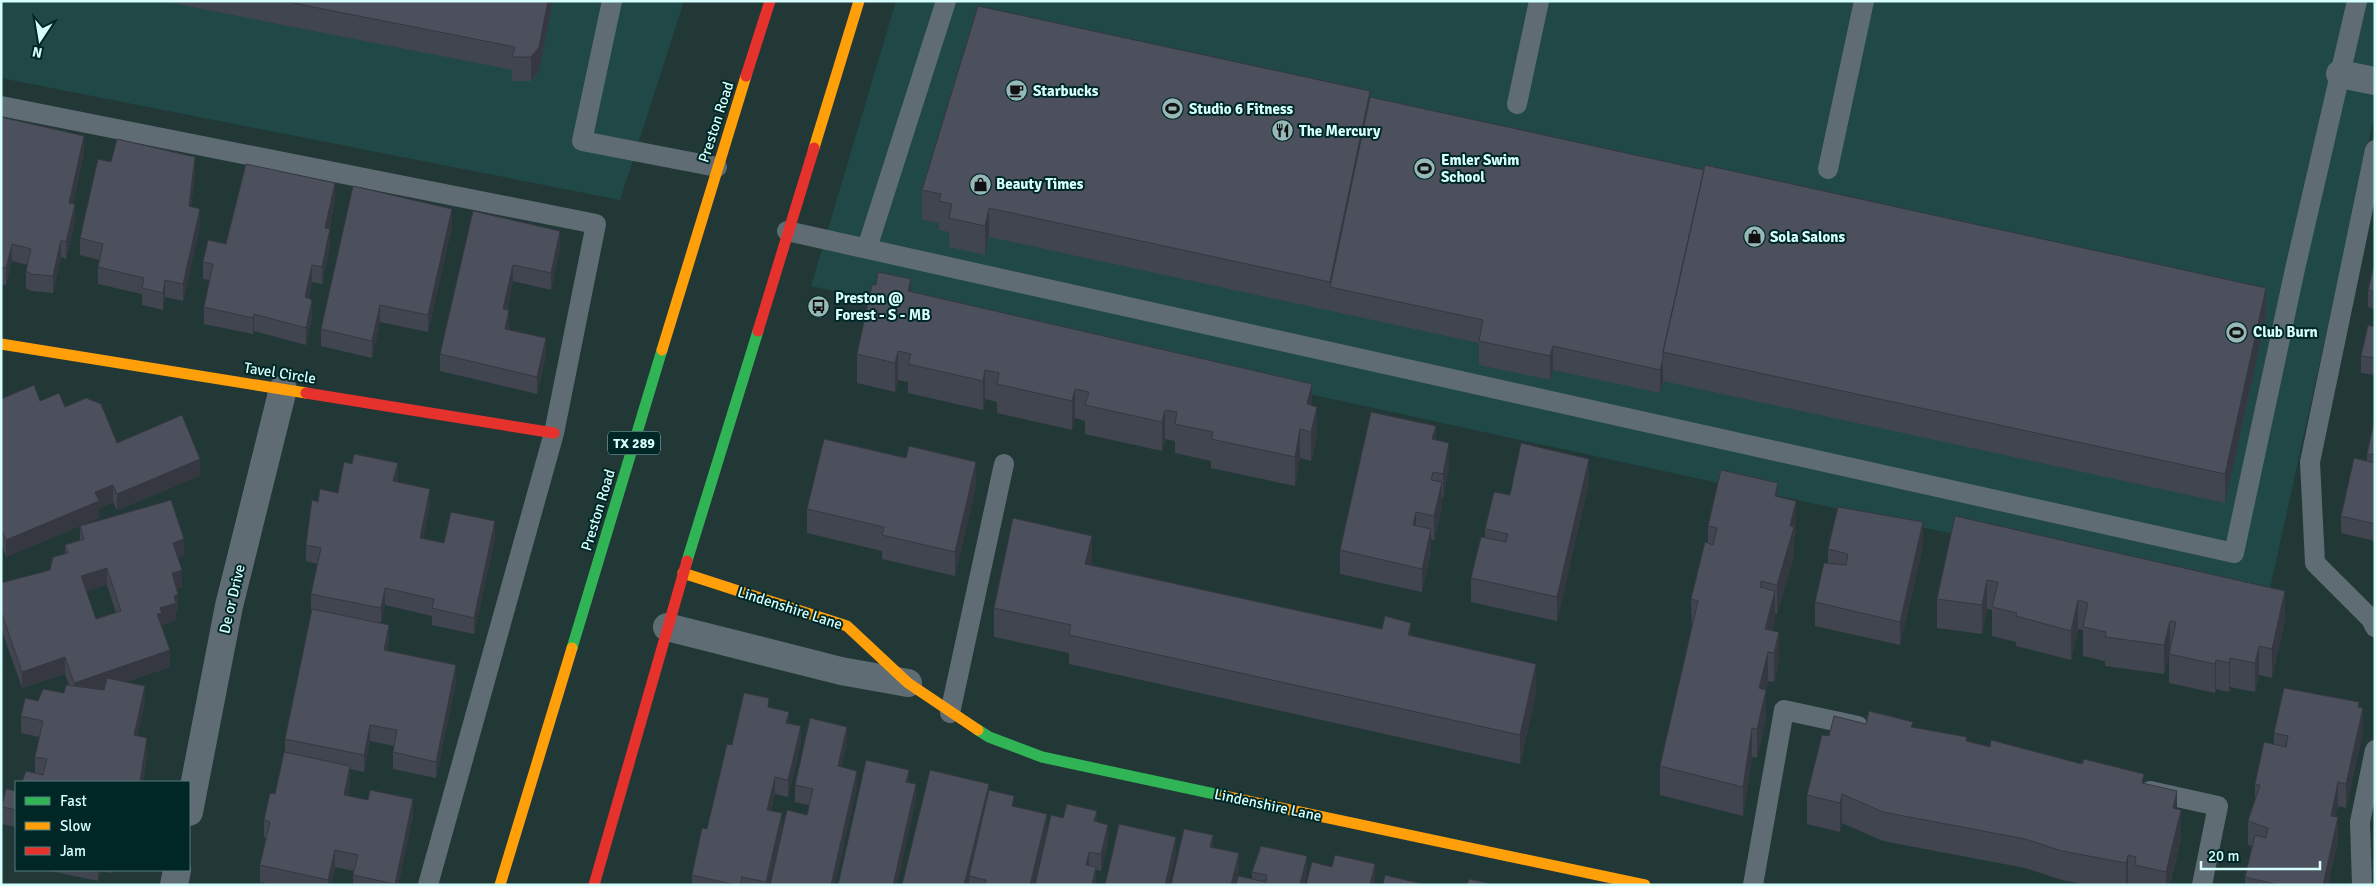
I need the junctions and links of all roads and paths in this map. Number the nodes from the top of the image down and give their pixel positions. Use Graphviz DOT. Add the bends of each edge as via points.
graph roads {
  1 [pos="612,1"];
  2 [pos="770,1"];
  3 [pos="858,1"];
  4 [pos="946,1"];
  5 [pos="1539,1"];
  6 [pos="1864,1"];
  7 [pos="2357,1"];
  8 [pos="2340,74"];
  9 [pos="2375,81"];
  10 [pos="1517,104"];
  11 [pos="1,106"];
  12 [pos="2375,150"];
  13 [pos="717,167"];
  14 [pos="1828,169"];
  15 [pos="787,231"];
  16 [pos="867,248"];
  17 [pos="1,344"];
  18 [pos="283,389"];
  19 [pos="554,433"];
  20 [pos="1004,464"];
  21 [pos="683,573"];
  22 [pos="667,627"];
  23 [pos="2375,627"];
  24 [pos="908,682"];
  25 [pos="950,713"];
  26 [pos="1881,731"];
  27 [pos="2375,750"];
  28 [pos="2132,786"];
  29 [pos="190,807"];
  30 [pos="177,871"];
  31 [pos="174,885"];
  32 [pos="428,885"];
  33 [pos="500,885"];
  34 [pos="594,885"];
  35 [pos="1645,885"];
  36 [pos="1753,885"];
  37 [pos="2202,885"];
  38 [pos="2362,885"];
  1 -- 13 [label="lane" via="582,141"];
  2 -- 13 [label="main road, Preston Road / TX 289"];
  3 -- 15 [label="main road"];
  4 -- 16 [label="lane"];
  5 -- 10 [label="lane"];
  6 -- 14 [label="lane"];
  7 -- 8 [label="lane"];
  8 -- 9 [label="street"];
  8 -- 16 [label="lane" via="2234,553"];
  11 -- 19 [label="lane" via="596,224"];
  12 -- 23 [label="lane" via="2310,462 2314,563 2371,619"];
  13 -- 33 [label="main road, Preston Road / TX 289"];
  15 -- 16 [label="lane"];
  15 -- 21 [label="main road"];
  17 -- 18 [label="main road, Tavel Circle"];
  18 -- 19 [label="main road, Tavel Circle"];
  18 -- 29 [label="street, De or Drive" via="229,606"];
  19 -- 32 [label="lane"];
  20 -- 25 [label="lane"];
  21 -- 22 [label="main road"];
  21 -- 24 [label="main road, Lindenshire Lane" via="847,626"];
  22 -- 24 [label="street, Lindenshire Lane" via="841,671"];
  22 -- 34 [label="main road"];
  24 -- 25 [label="main road, Lindenshire Lane"];
  25 -- 35 [label="main road, Lindenshire Lane" via="989,737 1042,757"];
  26 -- 36 [label="lane" via="1784,710"];
  27 -- 38 [label="lane" via="2360,822"];
  28 -- 37 [label="lane" via="2218,806"];
  30 -- 31 [label="street"];
}
